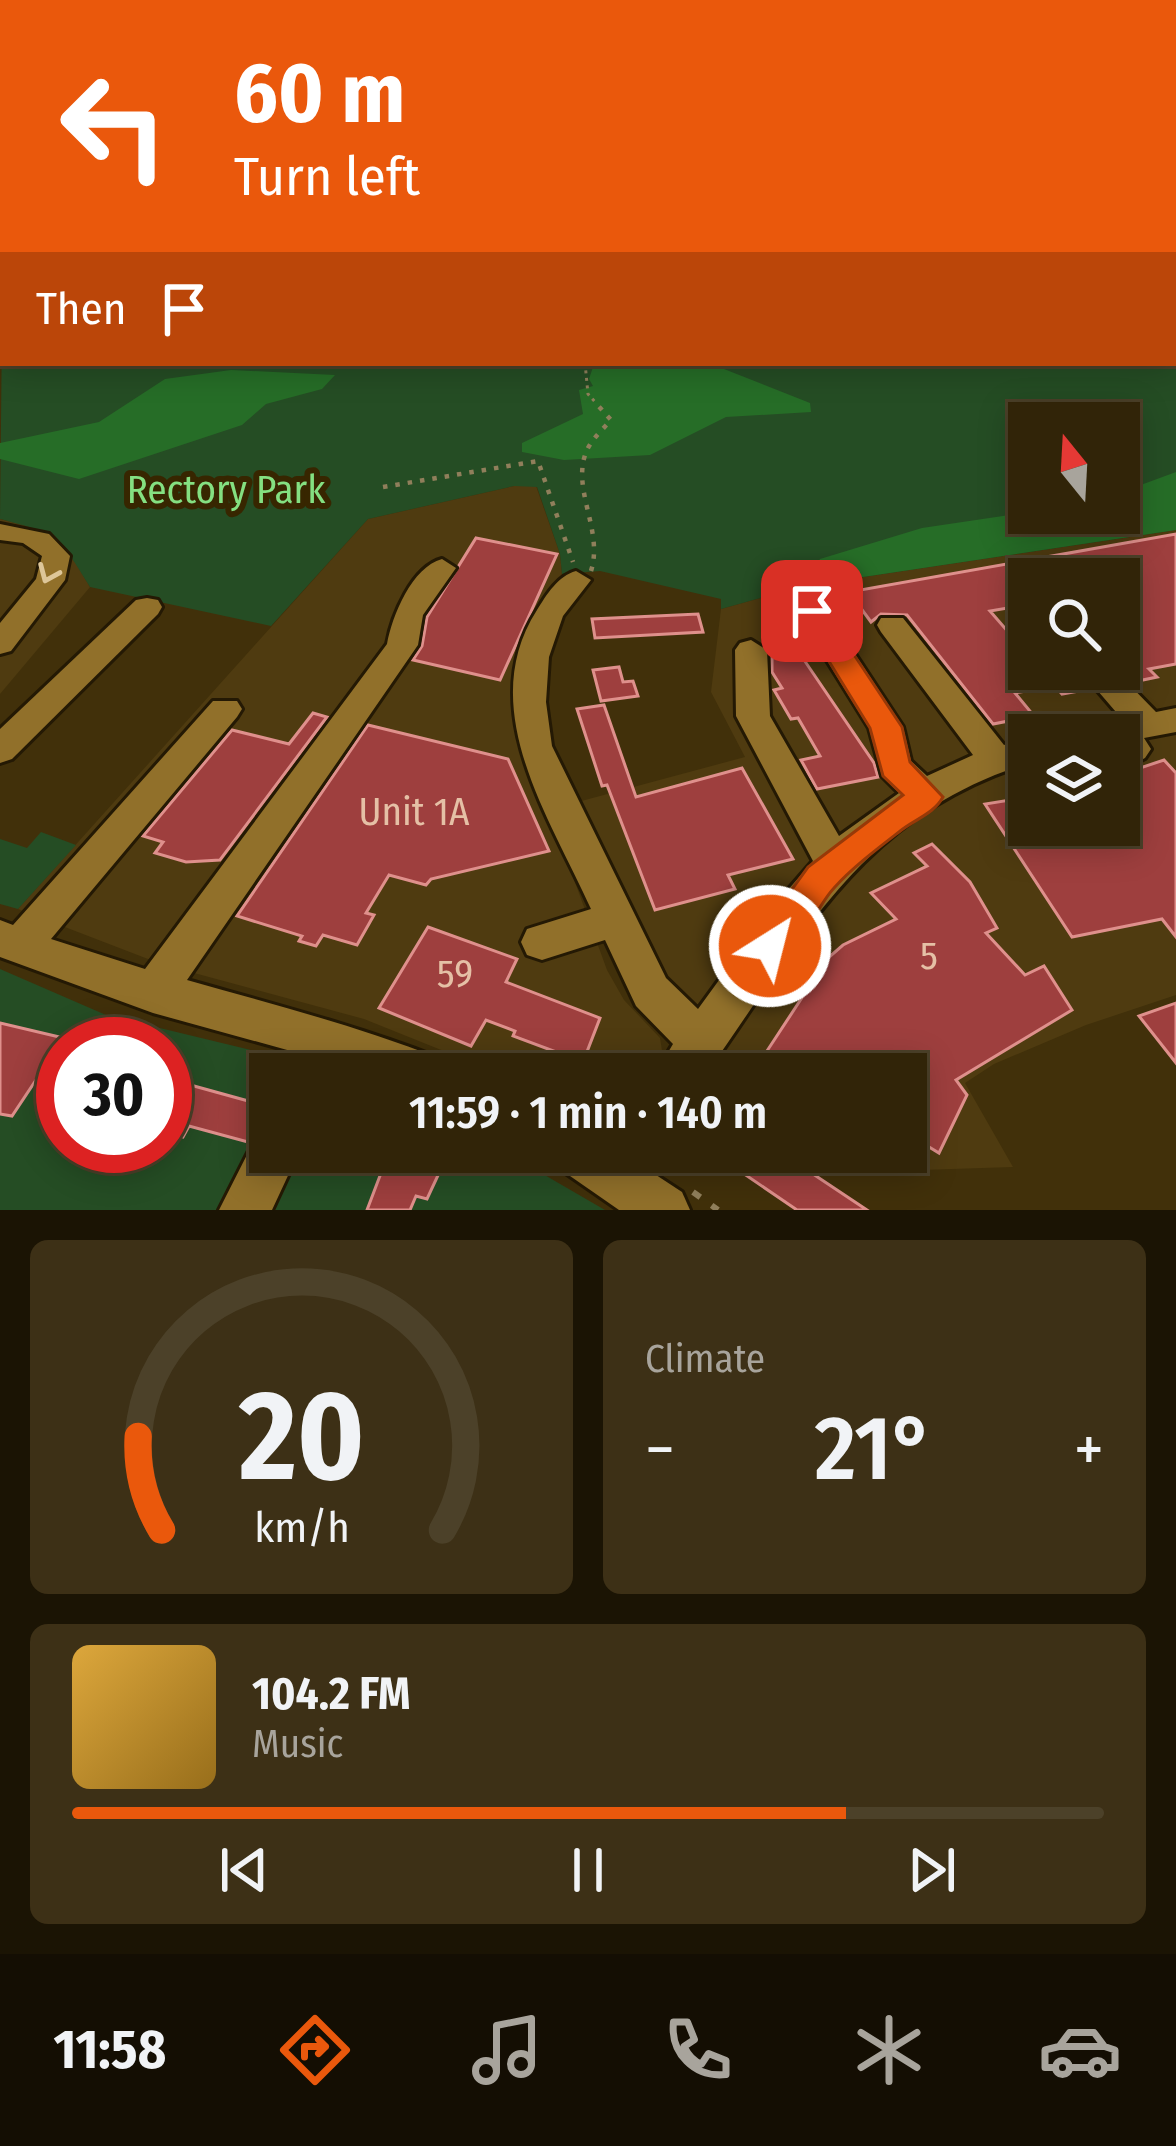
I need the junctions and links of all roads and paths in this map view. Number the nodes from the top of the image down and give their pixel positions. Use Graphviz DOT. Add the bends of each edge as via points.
graph roads {
  1 [pos="585,366"];
  2 [pos="383,487"];
  3 [pos="0,532"];
  4 [pos="442,568"];
  5 [pos="575,580"];
  6 [pos="147,607"];
  7 [pos="812,611"];
  8 [pos="892,625"];
  9 [pos="0,644"];
  10 [pos="751,650"];
  11 [pos="225,709"];
  12 [pos="0,750"];
  13 [pos="1008,751"];
  14 [pos="1008,757"];
  15 [pos="926,797"];
  16 [pos="835,865"];
  17 [pos="616,919"];
  18 [pos="10,942"];
  19 [pos="542,942"];
  20 [pos="152,993"];
  21 [pos="310,1053"];
  22 [pos="688,1053"];
  23 [pos="695,1053"];
  24 [pos="264,1173"];
  25 [pos="621,1173"];
  26 [pos="245,1210"];
  27 [pos="664,1210"];
  1 -- 5 [label="path" via="588,394 611,420 588,448 582,475 599,550 593,570"];
  2 -- 5 [label="path" via="538,461"];
  3 -- 9 [label="street, one-way" via="45,542 56,556 50,580"];
  4 -- 20 [label="street" via="408,614 403,645"];
  5 -- 17 [label="street" via="544,624 530,667 528,717"];
  6 -- 12 [label="street"];
  7 -- 15 [label="street" via="886,727 895,767"];
  8 -- 13 [label="street"];
  10 -- 16 [label="street" via="753,716"];
  11 -- 18 [label="street"];
  14 -- 15 [label="street"];
  15 -- 16 [label="street"];
  16 -- 23 [label="street"];
  17 -- 19 [label="street"];
  17 -- 22 [label="street"];
  18 -- 20 [label="street"];
  20 -- 21 [label="street"];
  24 -- 26 [label="street"];
  25 -- 27 [label="street"];
}
